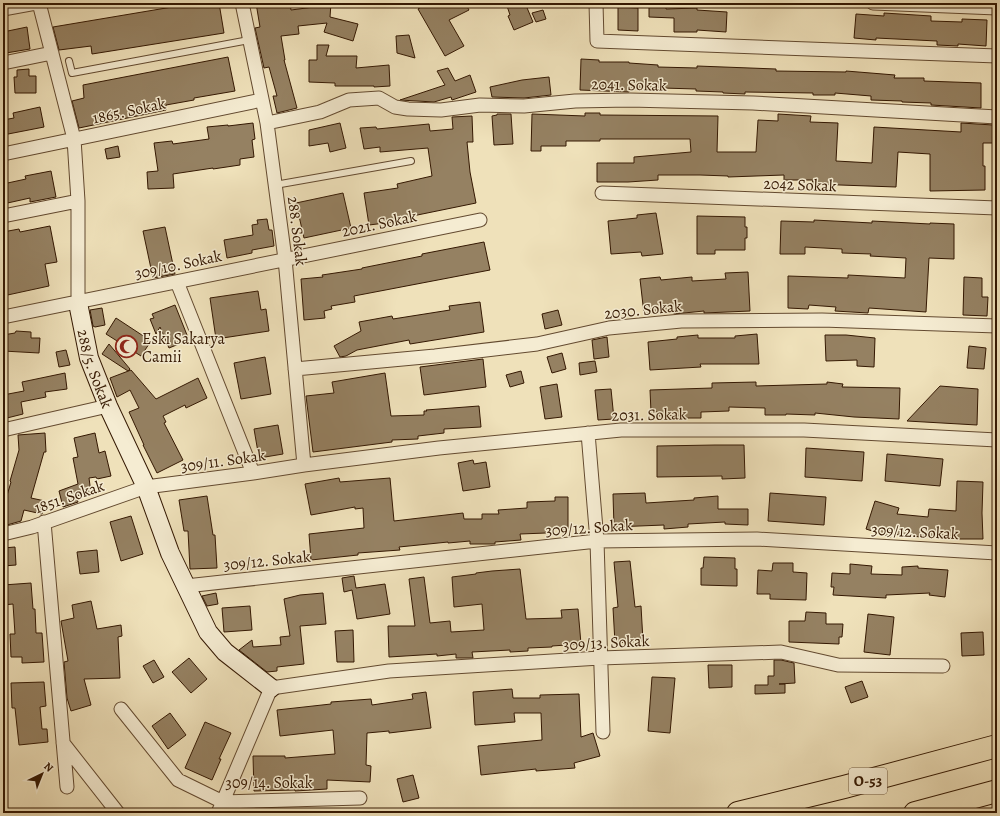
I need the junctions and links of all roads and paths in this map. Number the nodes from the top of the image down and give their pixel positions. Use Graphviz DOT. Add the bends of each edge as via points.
graph roads {
  1 [pos="38,3"];
  2 [pos="242,3"];
  3 [pos="596,3"];
  4 [pos="873,3"];
  5 [pos="997,8"];
  6 [pos="3,9"];
  7 [pos="249,40"];
  8 [pos="52,53"];
  9 [pos="997,56"];
  10 [pos="69,62"];
  11 [pos="3,63"];
  12 [pos="262,100"];
  13 [pos="997,117"];
  14 [pos="267,123"];
  15 [pos="74,139"];
  16 [pos="3,154"];
  17 [pos="411,161"];
  18 [pos="275,185"];
  19 [pos="602,193"];
  20 [pos="78,201"];
  21 [pos="997,208"];
  22 [pos="3,216"];
  23 [pos="480,220"];
  24 [pos="285,259"];
  25 [pos="177,282"];
  26 [pos="78,303"];
  27 [pos="3,317"];
  28 [pos="997,326"];
  29 [pos="295,369"];
  30 [pos="108,406"];
  31 [pos="3,430"];
  32 [pos="588,433"];
  33 [pos="997,440"];
  34 [pos="304,465"];
  35 [pos="253,473"];
  36 [pos="146,487"];
  37 [pos="44,522"];
  38 [pos="3,534"];
  39 [pos="596,542"];
  40 [pos="997,553"];
  41 [pos="186,586"];
  42 [pos="600,658"];
  43 [pos="943,666"];
  44 [pos="271,688"];
  45 [pos="121,709"];
  46 [pos="603,732"];
  47 [pos="64,743"];
  48 [pos="997,746"];
  49 [pos="67,787"];
  50 [pos="997,791"];
  51 [pos="360,798"];
  52 [pos="221,807"];
  53 [pos="118,813"];
  54 [pos="738,813"];
  55 [pos="915,813"];
  1 -- 6 [label="street"];
  1 -- 8 [label="street, 288/5. Sokak"];
  2 -- 7 [label="street, 288. Sokak"];
  3 -- 9 [label="street" via="597,41"];
  4 -- 5 [label="street"];
  7 -- 10 [label="lane" via="72,73"];
  7 -- 12 [label="street, 288. Sokak"];
  8 -- 11 [label="street"];
  8 -- 15 [label="street, 288/5. Sokak"];
  12 -- 14 [label="street, 288. Sokak"];
  12 -- 15 [label="street, 1865. Sokak"];
  13 -- 14 [label="street, 2041. Sokak" via="753,103 628,100 575,101 524,106 480,105 441,110 408,109 395,107 379,98 348,100 320,112"];
  14 -- 18 [label="street, 288. Sokak"];
  15 -- 16 [label="street, 1865. Sokak"];
  15 -- 20 [label="street, 288/5. Sokak"];
  17 -- 18 [label="lane"];
  18 -- 24 [label="street, 288. Sokak"];
  19 -- 21 [label="street, 2042 Sokak"];
  20 -- 22 [label="street"];
  20 -- 26 [label="street, 288/5. Sokak"];
  23 -- 24 [label="street, 2021. Sokak"];
  24 -- 25 [label="street, 309/10. Sokak"];
  24 -- 29 [label="street, 288. Sokak"];
  25 -- 26 [label="street, 309/10. Sokak"];
  25 -- 35 [label="street"];
  26 -- 27 [label="street, 309/10. Sokak"];
  26 -- 30 [label="street, 288/5. Sokak" via="89,358"];
  28 -- 29 [label="street, 2030. Sokak" via="822,320 681,321 609,328 537,344"];
  29 -- 34 [label="street, 288. Sokak"];
  30 -- 31 [label="street"];
  30 -- 36 [label="street, 288/5. Sokak"];
  32 -- 33 [label="street, 2031. Sokak" via="621,430 804,430"];
  32 -- 34 [label="street, 2031. Sokak"];
  32 -- 39 [label="street"];
  34 -- 35 [label="street, 309/11. Sokak"];
  35 -- 36 [label="street, 309/11. Sokak"];
  36 -- 37 [label="street, 1851. Sokak"];
  36 -- 41 [label="street, 288/5. Sokak" via="170,553"];
  37 -- 38 [label="street, 1851. Sokak"];
  37 -- 47 [label="street"];
  39 -- 40 [label="street, 309/12. Sokak" via="757,539"];
  39 -- 41 [label="street, 309/12. Sokak"];
  39 -- 42 [label="street"];
  41 -- 44 [label="street, 288/5. Sokak" via="212,637 225,652"];
  42 -- 43 [label="street, 309/13. Sokak" via="781,652 838,665"];
  42 -- 44 [label="street, 309/13. Sokak" via="389,670"];
  42 -- 46 [label="street"];
  44 -- 52 [label="street"];
  45 -- 52 [label="street, 309/14. Sokak" via="178,780"];
  47 -- 49 [label="street"];
  47 -- 53 [label="street"];
  48 -- 54 [label="highway, O-53" via="844,788"];
  50 -- 55 [label="highway"];
  51 -- 52 [label="street, 309/14. Sokak"];
}
